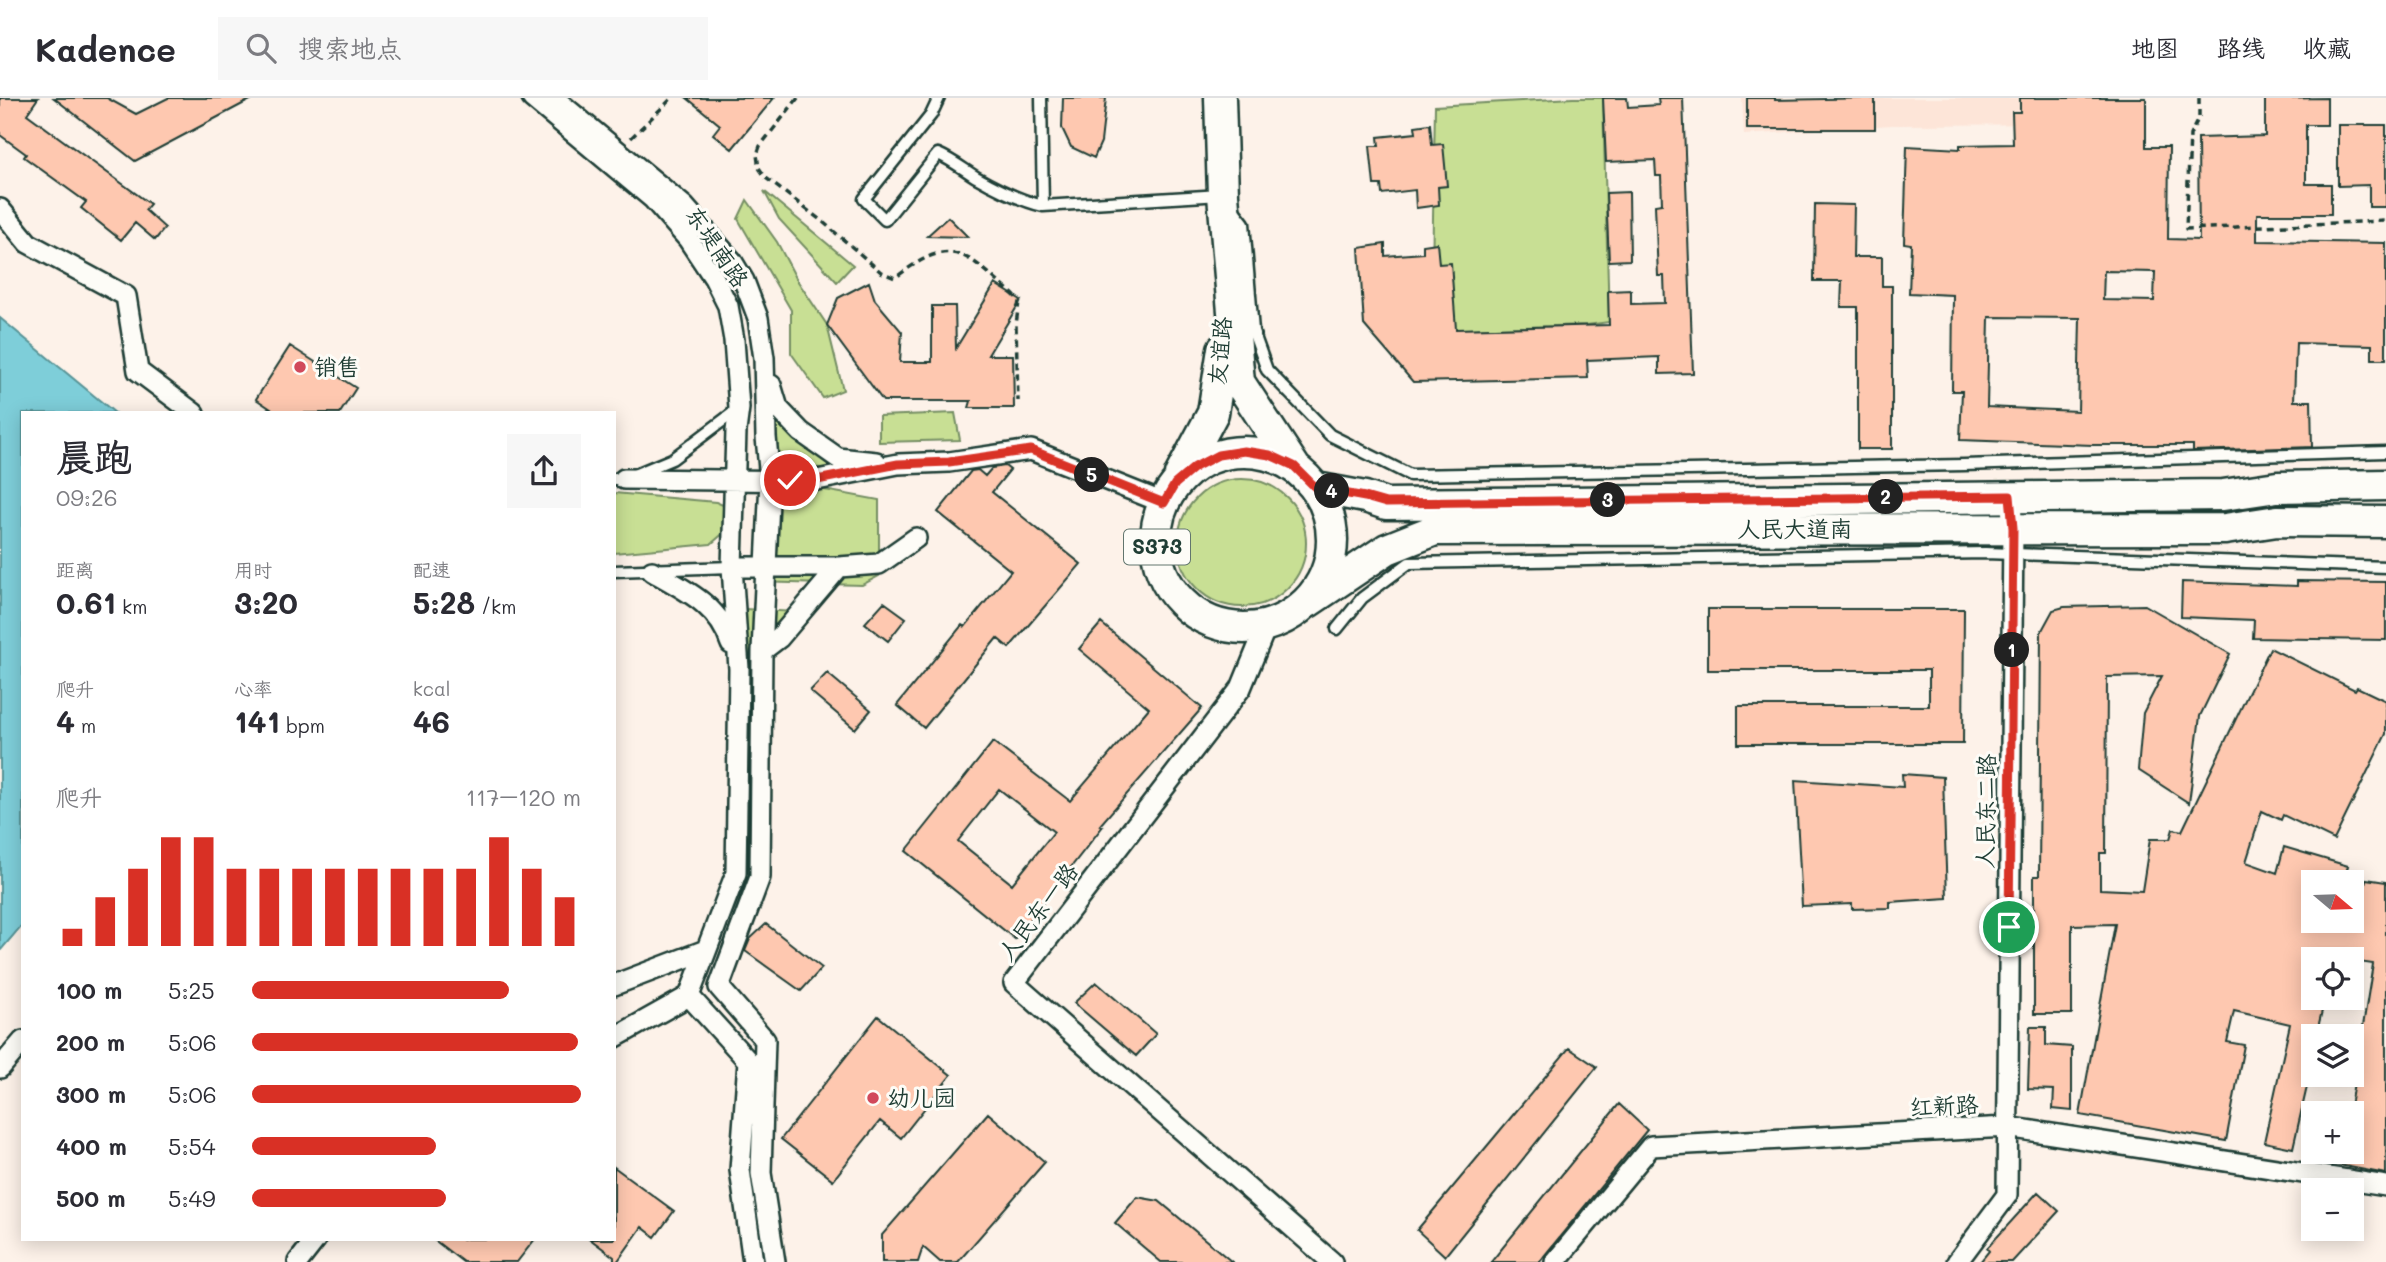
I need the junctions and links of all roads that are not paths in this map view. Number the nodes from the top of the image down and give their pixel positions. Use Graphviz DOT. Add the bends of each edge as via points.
graph roads {
  1 [pos="533,98"];
  2 [pos="554,98"];
  3 [pos="939,98"];
  4 [pos="1041,98"];
  5 [pos="1220,98"];
  6 [pos="1224,202"];
  7 [pos="1043,206"];
  8 [pos="0,209"];
  9 [pos="764,358"];
  10 [pos="739,408"];
  11 [pos="191,411"];
  12 [pos="2386,452"];
  13 [pos="898,464"];
  14 [pos="1294,466"];
  15 [pos="619,479"];
  16 [pos="734,480"];
  17 [pos="770,480"];
  18 [pos="2386,485"];
  19 [pos="1316,488"];
  20 [pos="1169,494"];
  21 [pos="2010,496"];
  22 [pos="2386,522"];
  23 [pos="2013,528"];
  24 [pos="916,538"];
  25 [pos="733,567"];
  26 [pos="766,567"];
  27 [pos="2386,567"];
  28 [pos="839,568"];
  29 [pos="616,571"];
  30 [pos="652,571"];
  31 [pos="1308,602"];
  32 [pos="1266,627"];
  33 [pos="1337,629"];
  34 [pos="762,651"];
  35 [pos="738,669"];
  36 [pos="706,950"];
  37 [pos="616,984"];
  38 [pos="689,996"];
  39 [pos="616,1037"];
  40 [pos="21,1043"];
  41 [pos="0,1068"];
  42 [pos="2007,1127"];
  43 [pos="2386,1186"];
  44 [pos="314,1241"];
  45 [pos="298,1262"];
  46 [pos="753,1262"];
  47 [pos="775,1262"];
  48 [pos="1332,1262"];
  49 [pos="1555,1262"];
  50 [pos="1957,1262"];
  1 -- 10 [label="street, 东堤南路" via="653,199 695,249 728,306"];
  2 -- 9 [label="street, 东堤南路" via="684,206 732,261 758,318"];
  3 -- 7 [label="lane" via="931,115 864,199 885,220 938,154 1020,200"];
  4 -- 7 [label="lane"];
  5 -- 6 [label="main road, 友谊路 / S373"];
  6 -- 7 [label="lane"];
  6 -- 12 [label="lane" via="1244,223 1253,331 1267,370 1330,435 1410,475"];
  6 -- 14 [label="main road, 友谊路 / S373" via="1239,382"];
  6 -- 20 [label="main road, 友谊路 / S373" via="1225,328 1220,379 1213,413"];
  8 -- 11 [label="street" via="28,243 126,296 138,371"];
  9 -- 13 [label="street" via="778,408 801,432 838,458"];
  9 -- 17 [label="street, 东堤南路"];
  10 -- 15 [label="lane" via="672,459"];
  10 -- 16 [label="street, 东堤南路"];
  13 -- 17 [label="street" via="812,481"];
  13 -- 20 [label="street" via="1031,450"];
  14 -- 19 [label="main road, S373"];
  14 -- 20 [label="main road, S373" via="1270,455 1244,451 1218,455 1195,467"];
  15 -- 16 [label="street"];
  16 -- 17 [label="street"];
  16 -- 25 [label="street, 东堤南路"];
  17 -- 26 [label="street, 东堤南路"];
  18 -- 21 [label="main road, 人民大道南" via="2277,487 2223,495"];
  19 -- 21 [label="main road, 人民大道南" via="1386,503"];
  19 -- 31 [label="main road, S373" via="1328,510 1333,534 1331,559"];
  20 -- 32 [label="main road, S373" via="1156,531 1157,559 1168,586 1186,608 1210,623 1238,629"];
  21 -- 23 [label="street, 人民东二路"];
  22 -- 23 [label="main road, 人民大道南 / S373"];
  23 -- 31 [label="main road, 人民大道南 / S373" via="1435,530 1387,549"];
  23 -- 42 [label="street, 人民东二路"];
  24 -- 28 [label="street" via="879,564"];
  25 -- 26 [label="street"];
  25 -- 30 [label="lane"];
  25 -- 35 [label="street, 东堤南路"];
  26 -- 28 [label="street"];
  26 -- 34 [label="street, 东堤南路"];
  27 -- 33 [label="lane" via="1985,553 1409,563 1362,598"];
  28 -- 34 [label="street" via="779,638"];
  29 -- 30 [label="lane"];
  30 -- 35 [label="street" via="698,597 723,623"];
  31 -- 32 [label="main road, S373"];
  32 -- 48 [label="street, 人民东一路" via="1241,688 1014,983"];
  34 -- 47 [label="street, 东堤南路" via="760,877 719,987 765,1040 761,1173"];
  35 -- 36 [label="street, 东堤南路" via="736,873"];
  36 -- 37 [label="street"];
  36 -- 38 [label="street, 东堤南路"];
  38 -- 39 [label="street"];
  38 -- 46 [label="street" via="748,1061 740,1170"];
  40 -- 41 [label="street"];
  42 -- 43 [label="street, 红新路"];
  42 -- 49 [label="street, 红新路" via="1651,1146"];
  42 -- 50 [label="street, 人民东二路" via="2007,1195"];
  44 -- 45 [label="street"];
}
